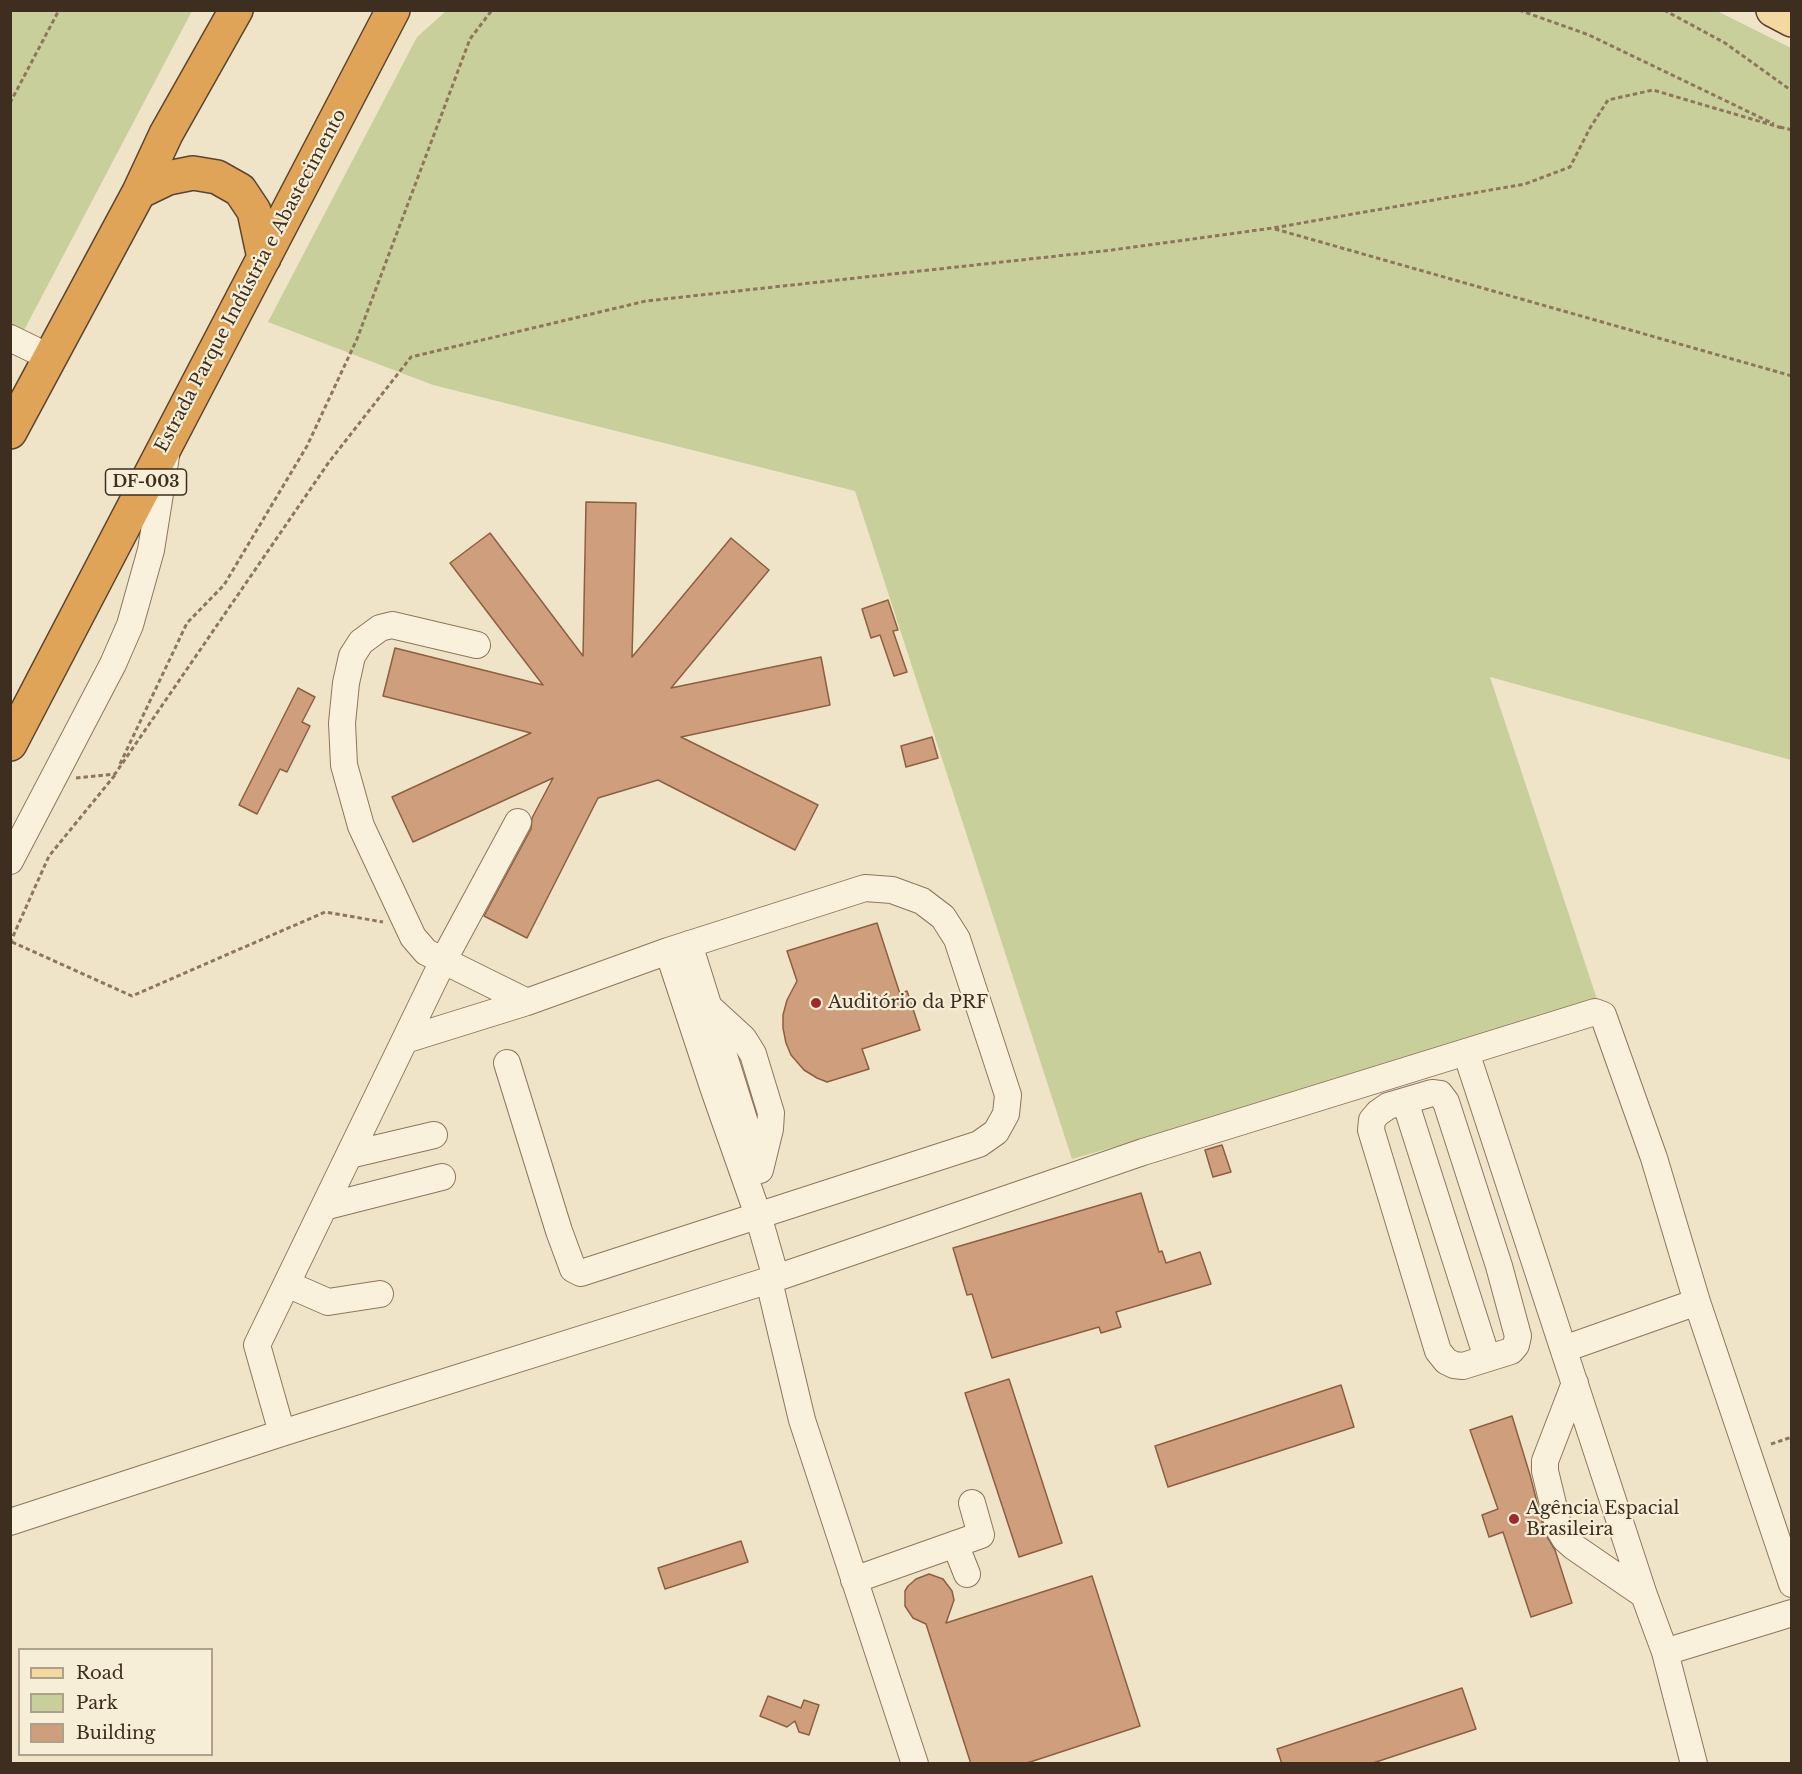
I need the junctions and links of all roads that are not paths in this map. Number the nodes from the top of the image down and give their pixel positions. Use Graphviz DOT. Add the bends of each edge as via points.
graph roads {
  1 [pos="221,10"];
  2 [pos="236,10"];
  3 [pos="393,10"];
  4 [pos="412,10"];
  5 [pos="1773,10"];
  6 [pos="1791,20"];
  7 [pos="375,44"];
  8 [pos="166,134"];
  9 [pos="139,192"];
  10 [pos="264,258"];
  11 [pos="10,338"];
  12 [pos="50,357"];
  13 [pos="10,432"];
  14 [pos="169,439"];
  15 [pos="477,645"];
  16 [pos="10,744"];
  17 [pos="518,822"];
  18 [pos="10,861"];
  19 [pos="679,947"];
  20 [pos="443,961"];
  21 [pos="527,1002"];
  22 [pos="697,1004"];
  23 [pos="405,1040"];
  24 [pos="1466,1052"];
  25 [pos="507,1063"];
  26 [pos="1405,1101"];
  27 [pos="434,1135"];
  28 [pos="349,1155"];
  29 [pos="442,1177"];
  30 [pos="324,1207"];
  31 [pos="765,1213"];
  32 [pos="1533,1256"];
  33 [pos="1499,1266"];
  34 [pos="778,1278"];
  35 [pos="287,1284"];
  36 [pos="380,1294"];
  37 [pos="1697,1302"];
  38 [pos="1564,1349"];
  39 [pos="1487,1358"];
  40 [pos="1575,1383"];
  41 [pos="282,1433"];
  42 [pos="972,1503"];
  43 [pos="10,1522"];
  44 [pos="955,1544"];
  45 [pos="966,1574"];
  46 [pos="854,1580"];
  47 [pos="1791,1584"];
  48 [pos="1644,1595"];
  49 [pos="1791,1613"];
  50 [pos="1665,1652"];
  51 [pos="915,1764"];
  52 [pos="1694,1764"];
  1 -- 8 [label="highway"];
  2 -- 8 [label="highway"];
  3 -- 7 [label="highway, Estrada Parque Indústria e Abastecimento / DF-003"];
  4 -- 7 [label="highway"];
  5 -- 6 [label="main road"];
  7 -- 10 [label="highway, Estrada Parque Indústria e Abastecimento / DF-003"];
  8 -- 9 [label="highway"];
  9 -- 10 [label="highway" via="168,178 193,173 217,177 240,190 254,211"];
  9 -- 12 [label="highway"];
  10 -- 14 [label="highway, Estrada Parque Indústria e Abastecimento / DF-003"];
  11 -- 12 [label="lane"];
  12 -- 13 [label="highway"];
  14 -- 16 [label="highway, Estrada Parque Indústria e Abastecimento / DF-003"];
  14 -- 18 [label="lane" via="151,550 130,625"];
  15 -- 20 [label="lane" via="392,625 380,628 352,656 346,683 342,723 344,765 361,826 413,937 426,952"];
  17 -- 20 [label="lane"];
  19 -- 21 [label="lane"];
  19 -- 22 [label="lane"];
  19 -- 31 [label="lane" via="865,888 892,890 922,901 943,917 957,939 1008,1095 1006,1114 996,1132 979,1144"];
  20 -- 21 [label="lane"];
  20 -- 23 [label="lane"];
  21 -- 23 [label="lane"];
  22 -- 31 [label="lane" via="714,1090"];
  22 -- 31 [label="lane" via="760,1170"];
  23 -- 28 [label="lane"];
  24 -- 32 [label="lane"];
  24 -- 34 [label="lane" via="1143,1152"];
  24 -- 37 [label="lane" via="1595,1012 1603,1015 1654,1158"];
  25 -- 31 [label="lane" via="560,1231 577,1272 586,1273"];
  26 -- 33 [label="lane" via="1432,1093 1440,1094 1446,1102"];
  26 -- 39 [label="lane"];
  26 -- 39 [label="lane" via="1378,1113 1372,1120 1371,1131 1438,1351 1454,1365"];
  27 -- 28 [label="lane"];
  28 -- 30 [label="lane"];
  29 -- 30 [label="lane"];
  30 -- 35 [label="lane"];
  31 -- 34 [label="lane"];
  32 -- 33 [label="lane"];
  32 -- 38 [label="lane"];
  33 -- 39 [label="lane" via="1518,1336 1511,1351"];
  34 -- 41 [label="lane"];
  34 -- 46 [label="lane" via="802,1420"];
  35 -- 36 [label="lane" via="328,1302"];
  35 -- 41 [label="lane" via="257,1345"];
  37 -- 38 [label="lane"];
  37 -- 47 [label="lane"];
  38 -- 40 [label="lane"];
  40 -- 48 [label="lane"];
  40 -- 48 [label="lane" via="1545,1461 1559,1529 1574,1547"];
  41 -- 43 [label="lane"];
  42 -- 44 [label="lane" via="981,1536"];
  44 -- 45 [label="lane"];
  44 -- 46 [label="lane"];
  46 -- 51 [label="lane"];
  48 -- 50 [label="lane"];
  49 -- 50 [label="lane"];
  50 -- 52 [label="lane"];
}
